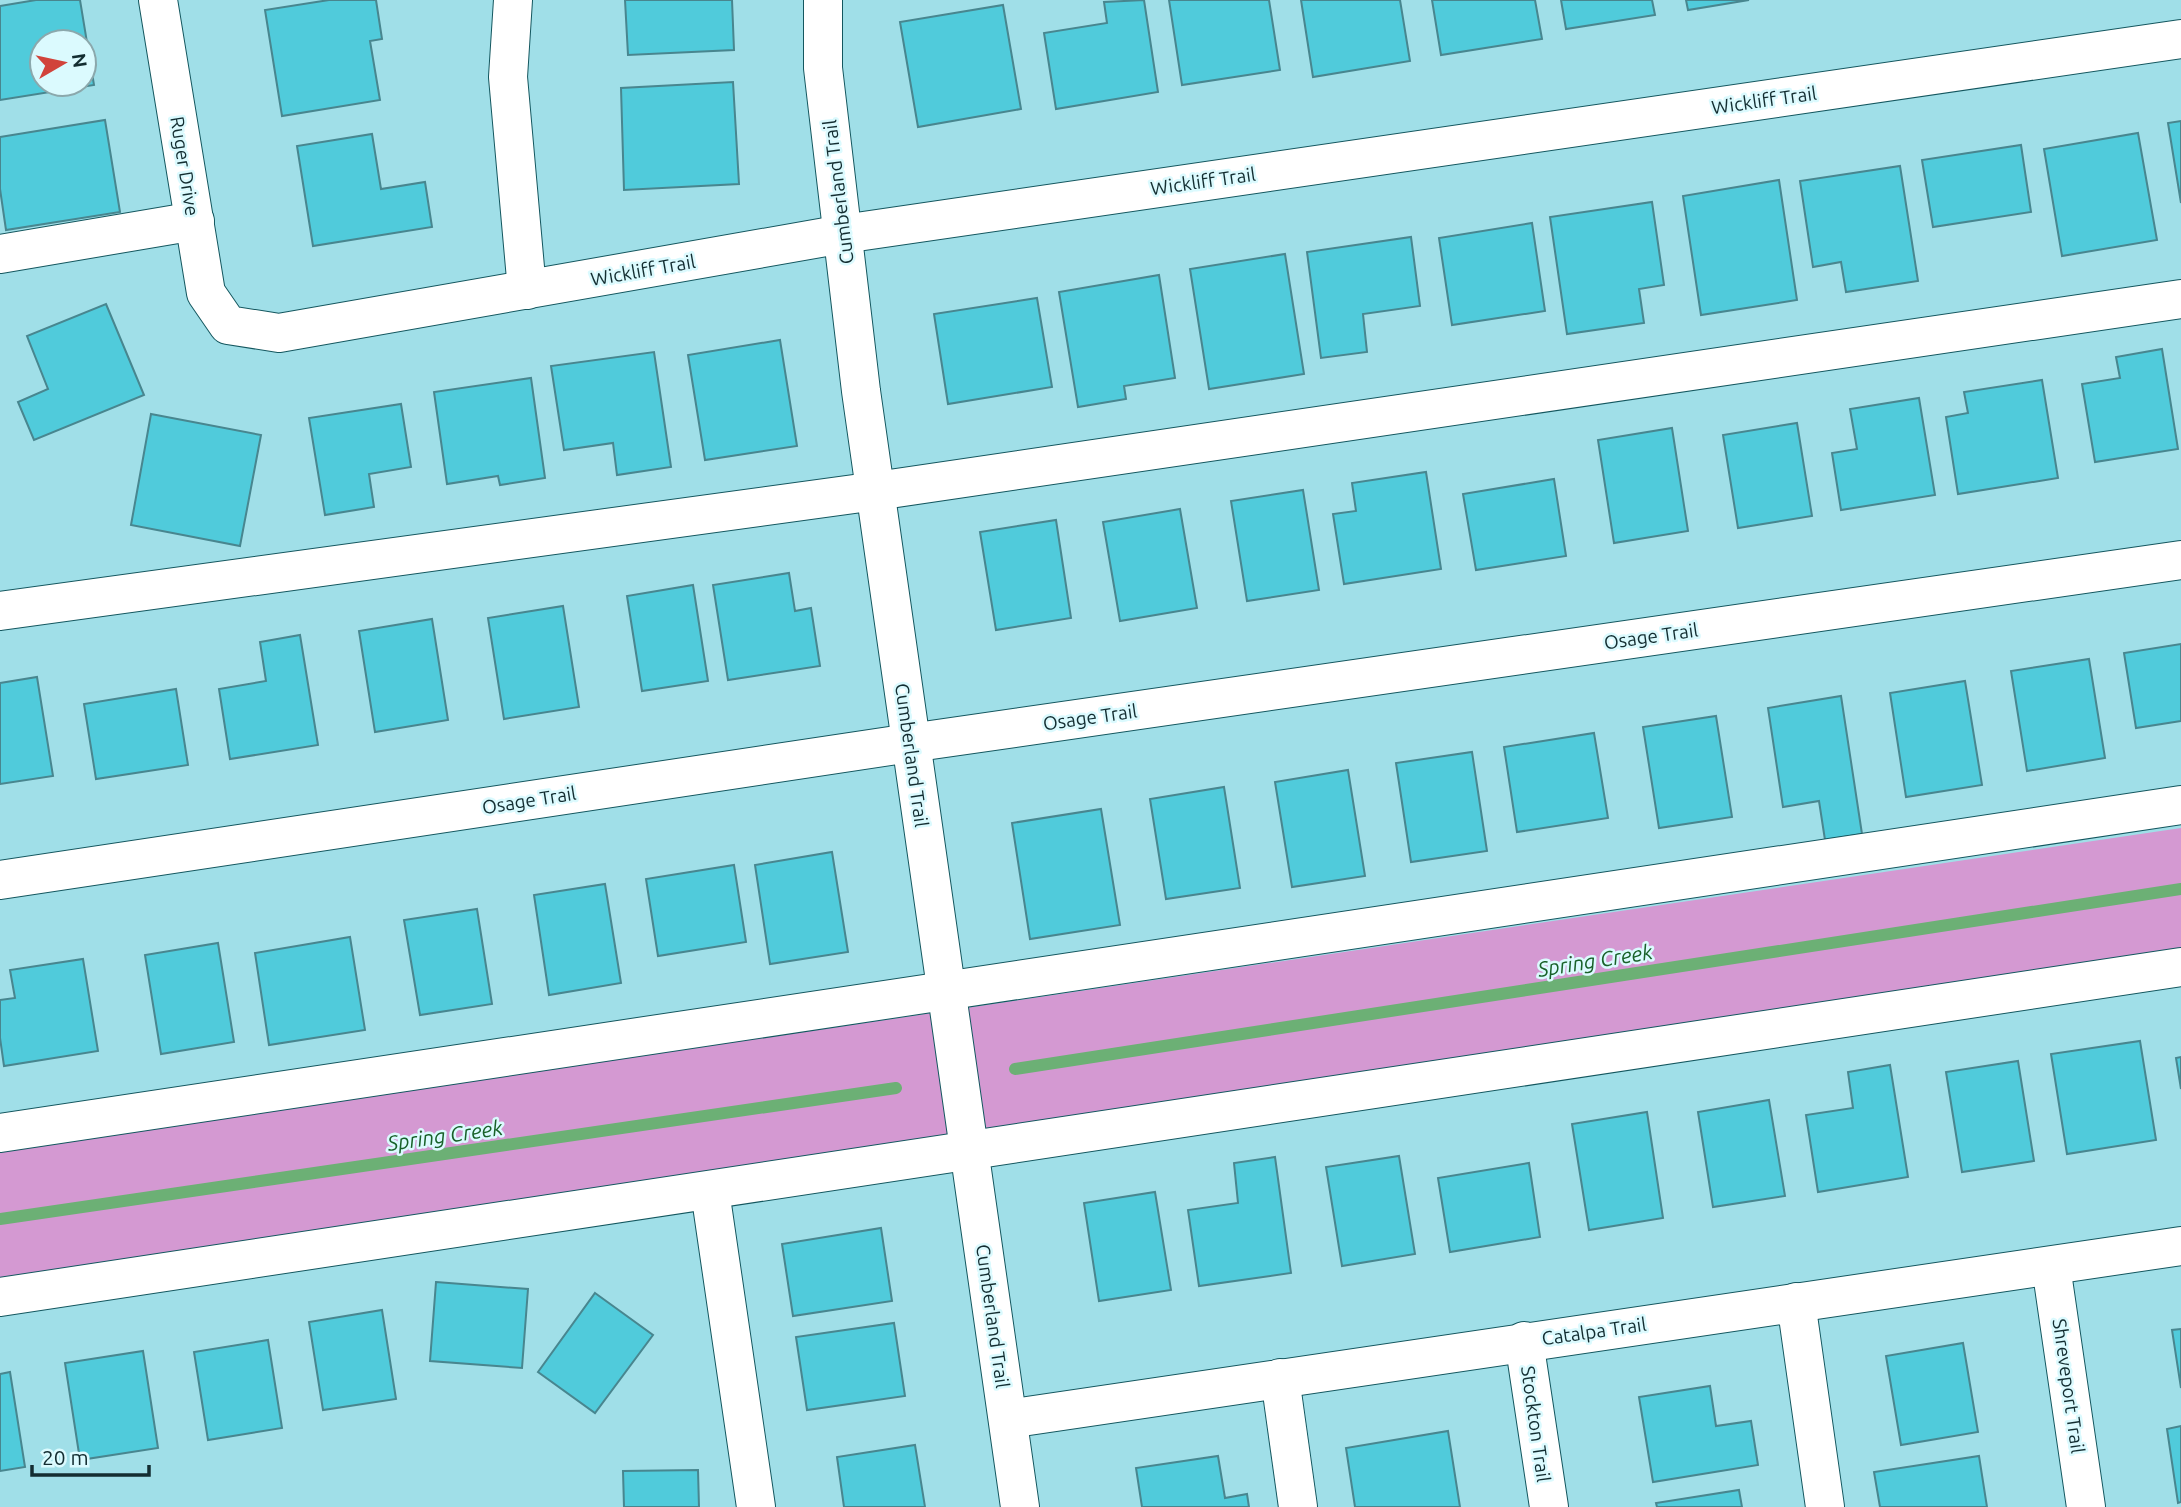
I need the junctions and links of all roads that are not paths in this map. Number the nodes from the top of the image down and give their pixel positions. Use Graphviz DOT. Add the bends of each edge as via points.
graph roads {
  1 [pos="158,0"];
  2 [pos="513,0"];
  3 [pos="823,0"];
  4 [pos="2181,39"];
  5 [pos="195,221"];
  6 [pos="843,234"];
  7 [pos="0,254"];
  8 [pos="527,290"];
  9 [pos="2181,299"];
  10 [pos="228,326"];
  11 [pos="876,491"];
  12 [pos="2181,561"];
  13 [pos="0,611"];
  14 [pos="910,743"];
  15 [pos="2181,805"];
  16 [pos="0,880"];
  17 [pos="2181,967"];
  18 [pos="946,991"];
  19 [pos="0,1133"];
  20 [pos="969,1152"];
  21 [pos="710,1191"];
  22 [pos="2181,1246"];
  23 [pos="2052,1266"];
  24 [pos="0,1297"];
  25 [pos="1796,1302"];
  26 [pos="1524,1341"];
  27 [pos="1280,1378"];
  28 [pos="1008,1419"];
  29 [pos="756,1507"];
  30 [pos="1020,1507"];
  31 [pos="1298,1507"];
  32 [pos="1549,1507"];
  33 [pos="1825,1507"];
  34 [pos="2086,1507"];
  1 -- 5 [label="street, Ruger Drive"];
  2 -- 8 [label="street" via="508,77"];
  3 -- 6 [label="street, Cumberland Trail" via="823,68"];
  4 -- 6 [label="street, Wickliff Trail"];
  5 -- 7 [label="street"];
  5 -- 10 [label="street, Ruger Drive" via="206,293"];
  6 -- 8 [label="street, Wickliff Trail"];
  6 -- 11 [label="street, Cumberland Trail"];
  8 -- 10 [label="street, Wickliff Trail" via="279,333"];
  9 -- 11 [label="street"];
  11 -- 13 [label="street"];
  11 -- 14 [label="street, Cumberland Trail"];
  12 -- 14 [label="street, Osage Trail"];
  14 -- 16 [label="street, Osage Trail"];
  14 -- 18 [label="street, Cumberland Trail"];
  15 -- 18 [label="street"];
  17 -- 20 [label="street"];
  18 -- 19 [label="street"];
  18 -- 20 [label="street, Cumberland Trail"];
  20 -- 21 [label="street"];
  20 -- 28 [label="street, Cumberland Trail"];
  21 -- 24 [label="street"];
  21 -- 29 [label="street"];
  22 -- 23 [label="street, Catalpa Trail"];
  23 -- 25 [label="street, Catalpa Trail"];
  23 -- 34 [label="street, Shreveport Trail"];
  25 -- 26 [label="street, Catalpa Trail"];
  25 -- 33 [label="street"];
  26 -- 27 [label="street, Catalpa Trail"];
  26 -- 32 [label="street, Stockton Trail"];
  27 -- 28 [label="street, Catalpa Trail"];
  27 -- 31 [label="street"];
  28 -- 30 [label="street, Cumberland Trail"];
}
